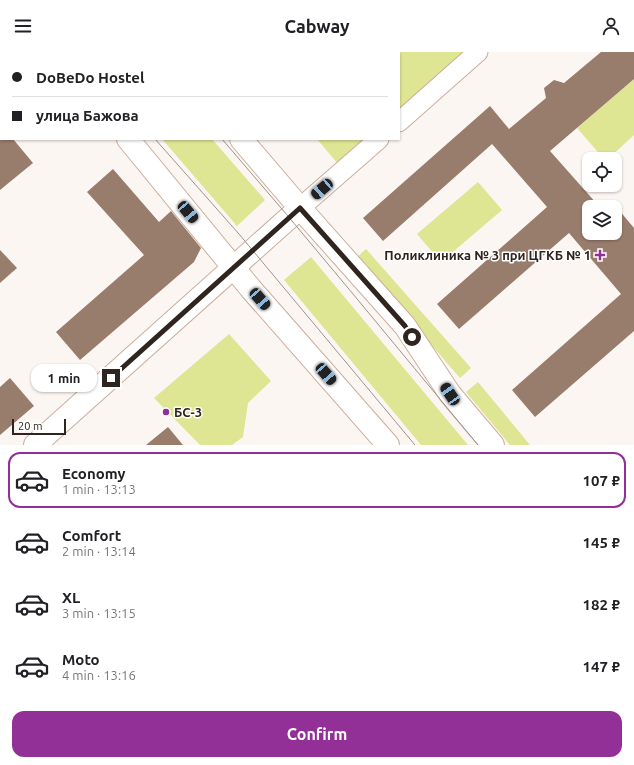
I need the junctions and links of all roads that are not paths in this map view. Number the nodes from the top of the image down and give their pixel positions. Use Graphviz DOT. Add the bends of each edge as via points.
graph roads {
  1 [pos="478,52"];
  2 [pos="400,121"];
  3 [pos="129,140"];
  4 [pos="242,140"];
  5 [pos="378,140"];
  6 [pos="300,208"];
  7 [pos="234,267"];
  8 [pos="35,445"];
  9 [pos="388,445"];
  10 [pos="493,445"];
  1 -- 2 [label="street"];
  3 -- 7 [label="main road"];
  4 -- 6 [label="main road"];
  5 -- 6 [label="street"];
  6 -- 7 [label="main road"];
  6 -- 10 [label="main road" via="405,326 450,394"];
  7 -- 8 [label="main road"];
  7 -- 9 [label="main road"];
}
